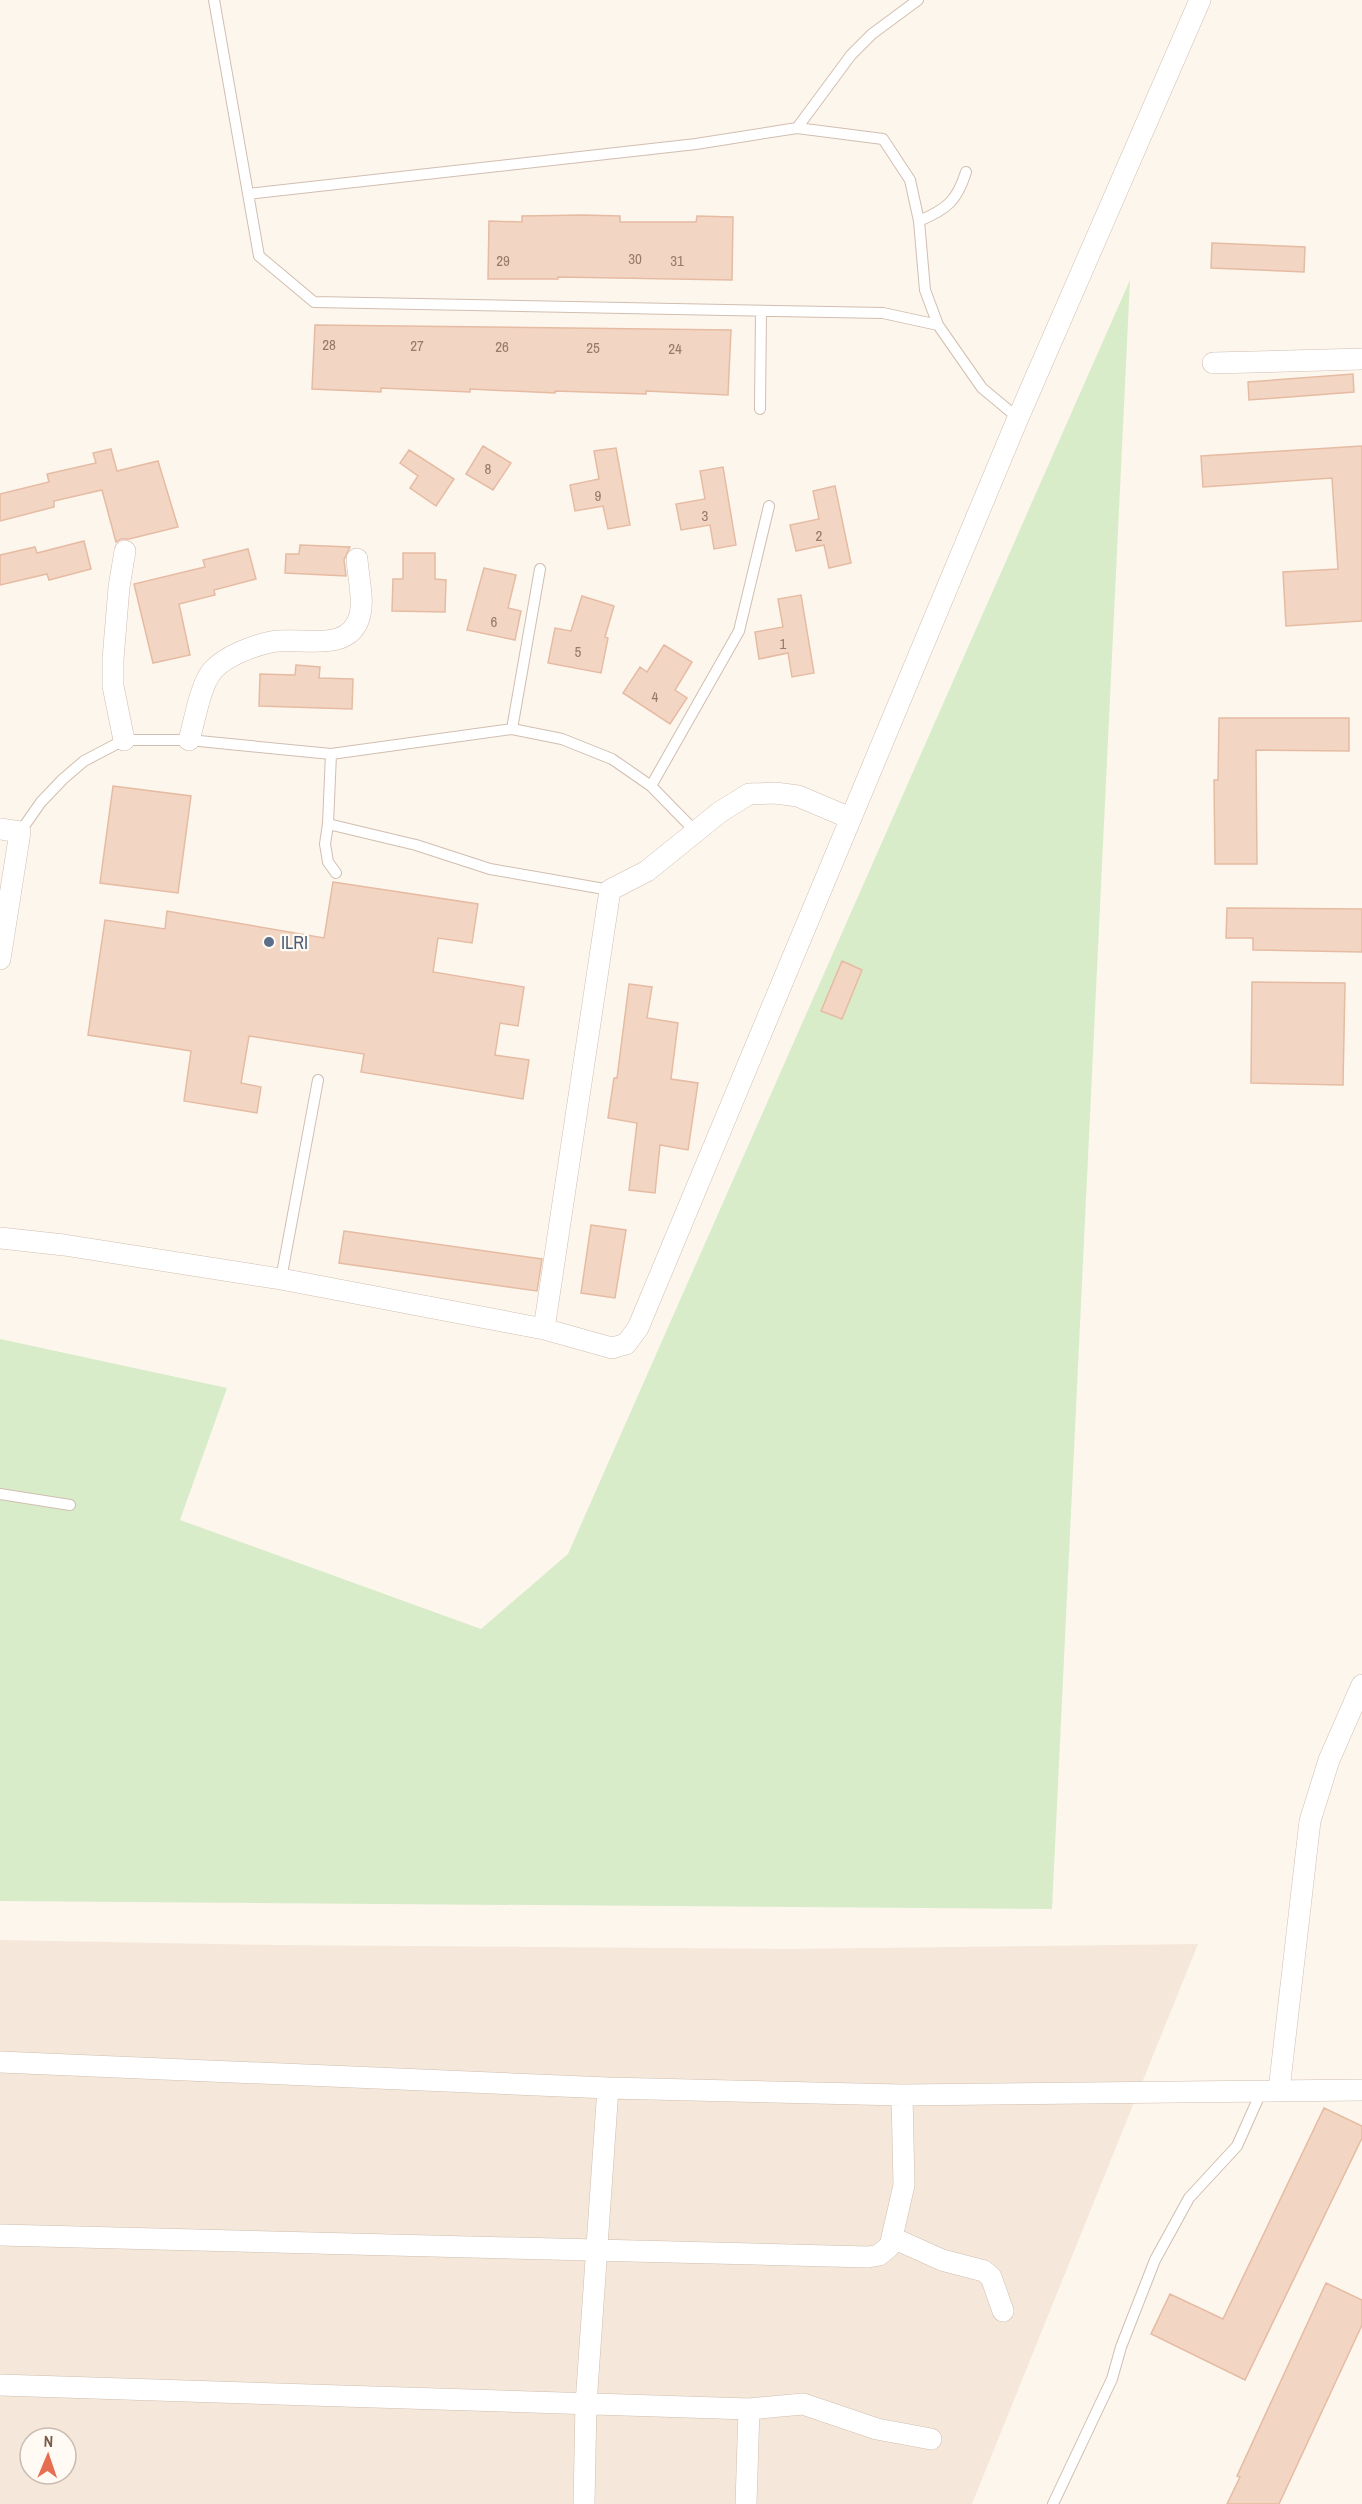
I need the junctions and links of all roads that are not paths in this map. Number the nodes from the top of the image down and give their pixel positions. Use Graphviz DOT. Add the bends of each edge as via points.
graph roads {
  1 [pos="214,0"];
  2 [pos="918,0"];
  3 [pos="1200,0"];
  4 [pos="797,128"];
  5 [pos="966,172"];
  6 [pos="248,194"];
  7 [pos="919,221"];
  8 [pos="761,311"];
  9 [pos="938,325"];
  10 [pos="1362,359"];
  11 [pos="1213,363"];
  12 [pos="759,409"];
  13 [pos="1018,418"];
  14 [pos="769,506"];
  15 [pos="125,551"];
  16 [pos="357,559"];
  17 [pos="540,569"];
  18 [pos="512,729"];
  19 [pos="124,740"];
  20 [pos="189,740"];
  21 [pos="331,754"];
  22 [pos="651,786"];
  23 [pos="850,818"];
  24 [pos="328,824"];
  25 [pos="10,830"];
  26 [pos="695,831"];
  27 [pos="336,873"];
  28 [pos="610,890"];
  29 [pos="0,959"];
  30 [pos="318,1080"];
  31 [pos="0,1238"];
  32 [pos="281,1279"];
  33 [pos="544,1329"];
  34 [pos="0,1494"];
  35 [pos="70,1505"];
  36 [pos="1362,1685"];
  37 [pos="0,2062"];
  38 [pos="608,2088"];
  39 [pos="1270,2090"];
  40 [pos="1362,2090"];
  41 [pos="902,2096"];
  42 [pos="0,2235"];
  43 [pos="893,2238"];
  44 [pos="595,2249"];
  45 [pos="1003,2311"];
  46 [pos="0,2385"];
  47 [pos="586,2404"];
  48 [pos="749,2409"];
  49 [pos="931,2439"];
  50 [pos="584,2504"];
  51 [pos="746,2504"];
  52 [pos="1053,2504"];
  1 -- 6 [label="lane"];
  2 -- 4 [label="lane" via="851,55"];
  3 -- 13 [label="street"];
  4 -- 6 [label="lane" via="696,144"];
  4 -- 7 [label="lane" via="883,139 910,180"];
  5 -- 7 [label="lane" via="959,193 941,212"];
  6 -- 8 [label="lane" via="261,259 314,302"];
  7 -- 9 [label="lane" via="925,290"];
  8 -- 9 [label="lane" via="883,314"];
  8 -- 12 [label="lane"];
  9 -- 13 [label="lane" via="982,388"];
  10 -- 11 [label="street"];
  13 -- 23 [label="street"];
  14 -- 22 [label="lane" via="739,631"];
  15 -- 19 [label="street" via="113,659 113,686"];
  16 -- 20 [label="street" via="361,612 348,635 326,642 271,642 229,657 207,679"];
  17 -- 18 [label="lane"];
  18 -- 21 [label="lane"];
  18 -- 22 [label="lane" via="562,739 612,759"];
  19 -- 20 [label="lane"];
  19 -- 25 [label="lane" via="84,761"];
  20 -- 21 [label="lane"];
  21 -- 24 [label="lane"];
  22 -- 26 [label="lane"];
  23 -- 26 [label="street" via="798,796 749,794"];
  23 -- 33 [label="street" via="638,1328 626,1344 612,1348"];
  24 -- 27 [label="lane" via="325,844 328,862"];
  24 -- 28 [label="lane" via="416,845 490,869"];
  25 -- 29 [label="street"];
  26 -- 28 [label="street" via="647,871"];
  28 -- 33 [label="street"];
  30 -- 32 [label="lane"];
  31 -- 32 [label="street"];
  32 -- 33 [label="street"];
  34 -- 35 [label="lane"];
  36 -- 39 [label="street" via="1329,1760 1310,1821"];
  37 -- 38 [label="street"];
  38 -- 41 [label="street"];
  38 -- 44 [label="street"];
  39 -- 40 [label="street"];
  39 -- 41 [label="street"];
  39 -- 52 [label="lane" via="1237,2146 1189,2198 1155,2260 1112,2379"];
  41 -- 43 [label="street" via="904,2185"];
  42 -- 44 [label="street"];
  43 -- 44 [label="street" via="879,2255 868,2257"];
  43 -- 45 [label="street" via="942,2260 984,2271 991,2277"];
  44 -- 47 [label="street"];
  46 -- 47 [label="street"];
  47 -- 48 [label="street"];
  47 -- 50 [label="street"];
  48 -- 49 [label="street" via="803,2404 877,2430"];
  48 -- 51 [label="street"];
}
